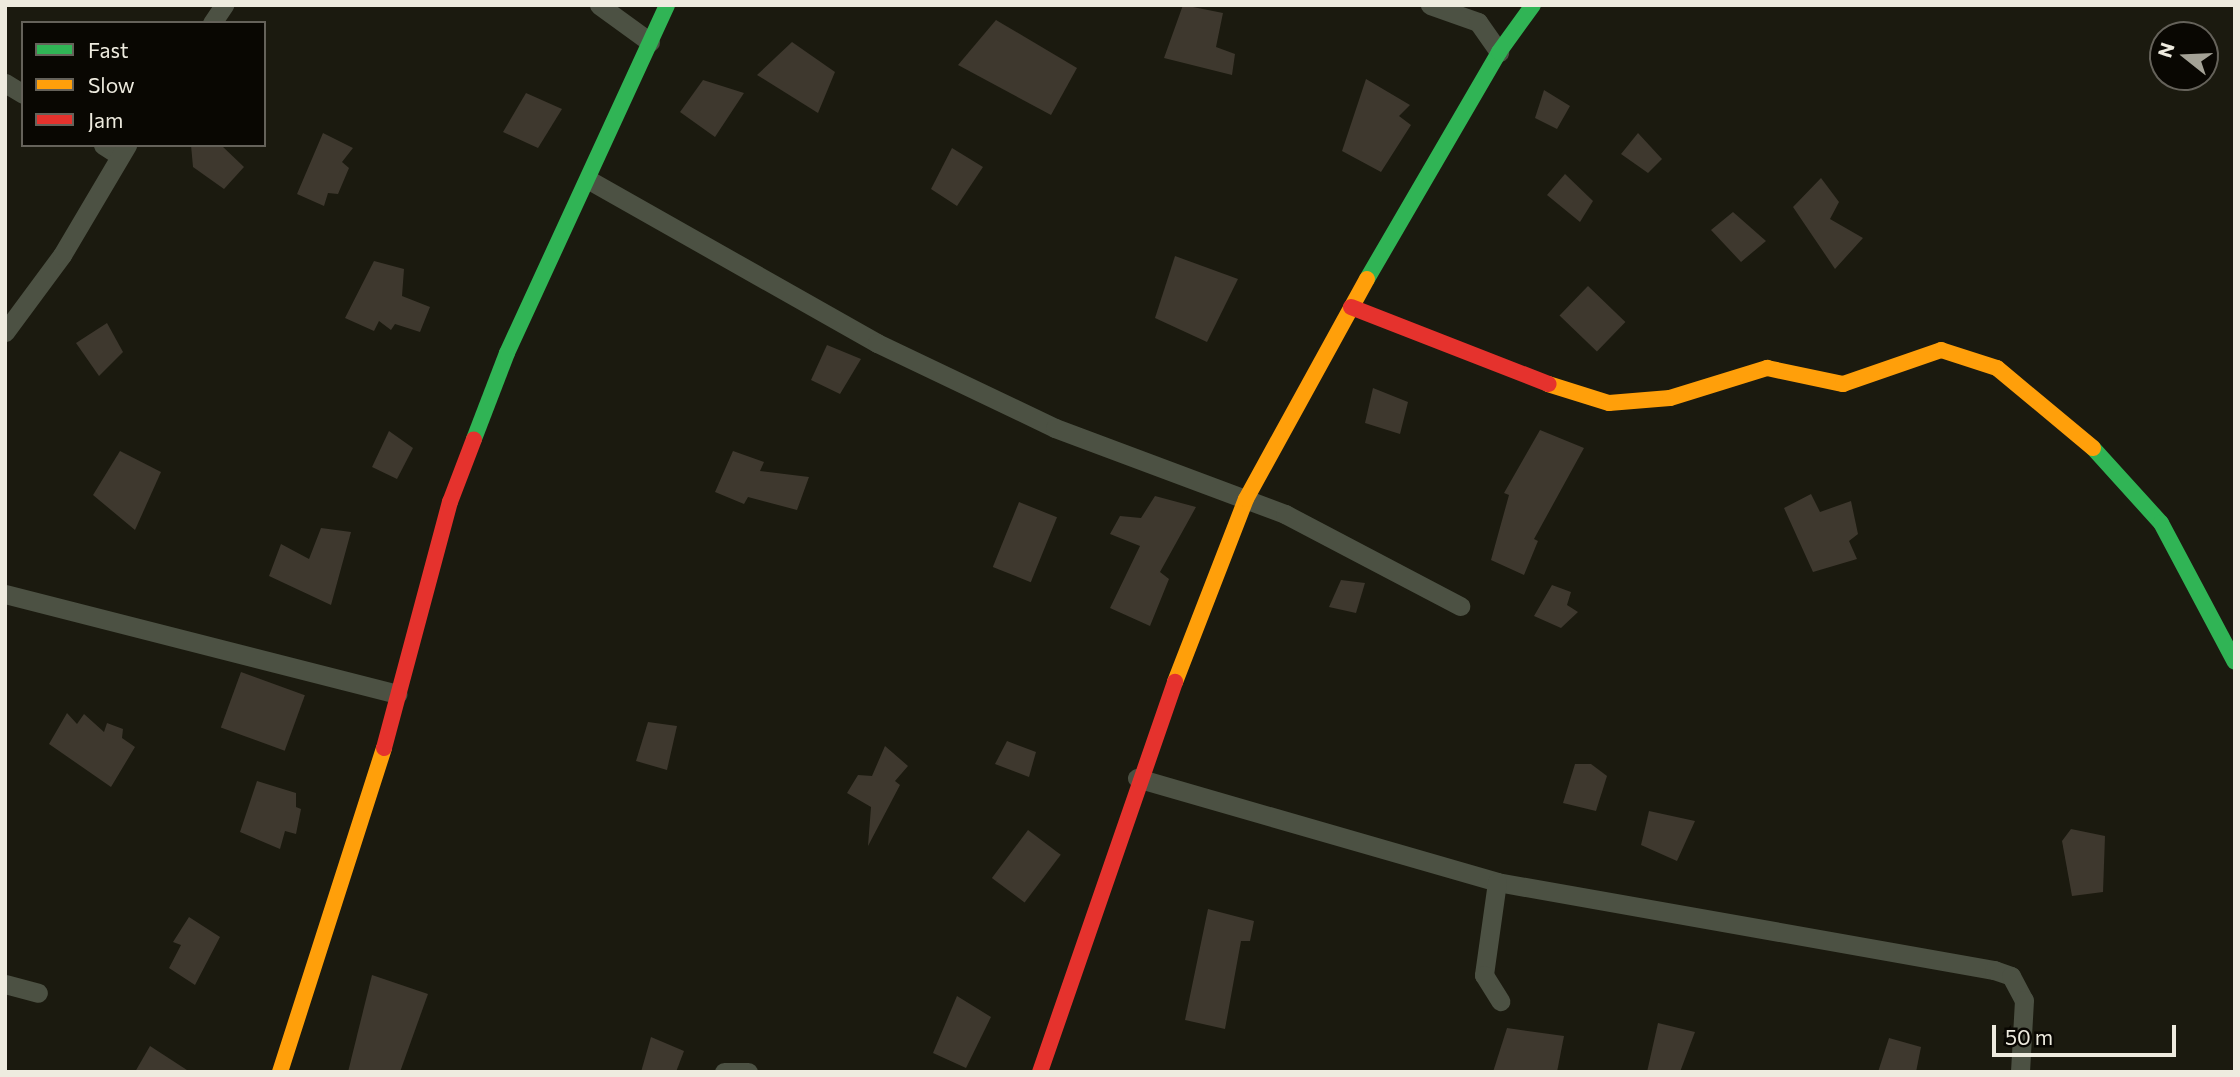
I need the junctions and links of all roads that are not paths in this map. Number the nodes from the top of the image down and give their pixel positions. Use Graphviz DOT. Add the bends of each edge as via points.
graph roads {
  1 [pos="224,5"];
  2 [pos="599,5"];
  3 [pos="667,5"];
  4 [pos="1430,5"];
  5 [pos="1533,5"];
  6 [pos="213,21"];
  7 [pos="650,42"];
  8 [pos="1499,52"];
  9 [pos="5,83"];
  10 [pos="21,93"];
  11 [pos="116,149"];
  12 [pos="589,180"];
  13 [pos="1351,307"];
  14 [pos="5,332"];
  15 [pos="1246,499"];
  16 [pos="5,594"];
  17 [pos="1460,606"];
  18 [pos="2235,662"];
  19 [pos="397,694"];
  20 [pos="1137,778"];
  21 [pos="1497,882"];
  22 [pos="5,984"];
  23 [pos="38,993"];
  24 [pos="1500,1001"];
  25 [pos="280,1072"];
  26 [pos="724,1072"];
  27 [pos="748,1072"];
  28 [pos="1040,1072"];
  29 [pos="2020,1072"];
  1 -- 6 [label="street"];
  2 -- 7 [label="street"];
  3 -- 7 [label="street"];
  4 -- 8 [label="street" via="1478,22"];
  5 -- 8 [label="street"];
  7 -- 12 [label="street"];
  8 -- 13 [label="street"];
  9 -- 10 [label="street"];
  11 -- 14 [label="street" via="62,255"];
  12 -- 15 [label="street" via="889,349 1055,428"];
  12 -- 19 [label="street" via="507,353 450,502"];
  13 -- 15 [label="street"];
  13 -- 18 [label="street" via="1582,398 1609,403 1670,398 1768,368 1843,384 1941,350 1997,368 2037,396 2106,460 2161,523"];
  15 -- 17 [label="street" via="1341,540"];
  15 -- 20 [label="street"];
  16 -- 19 [label="street"];
  19 -- 25 [label="street" via="374,787"];
  20 -- 21 [label="street"];
  20 -- 28 [label="street"];
  21 -- 24 [label="street" via="1484,975"];
  21 -- 29 [label="street" via="2011,976 2024,1000"];
  22 -- 23 [label="street"];
  26 -- 27 [label="street"];
}
